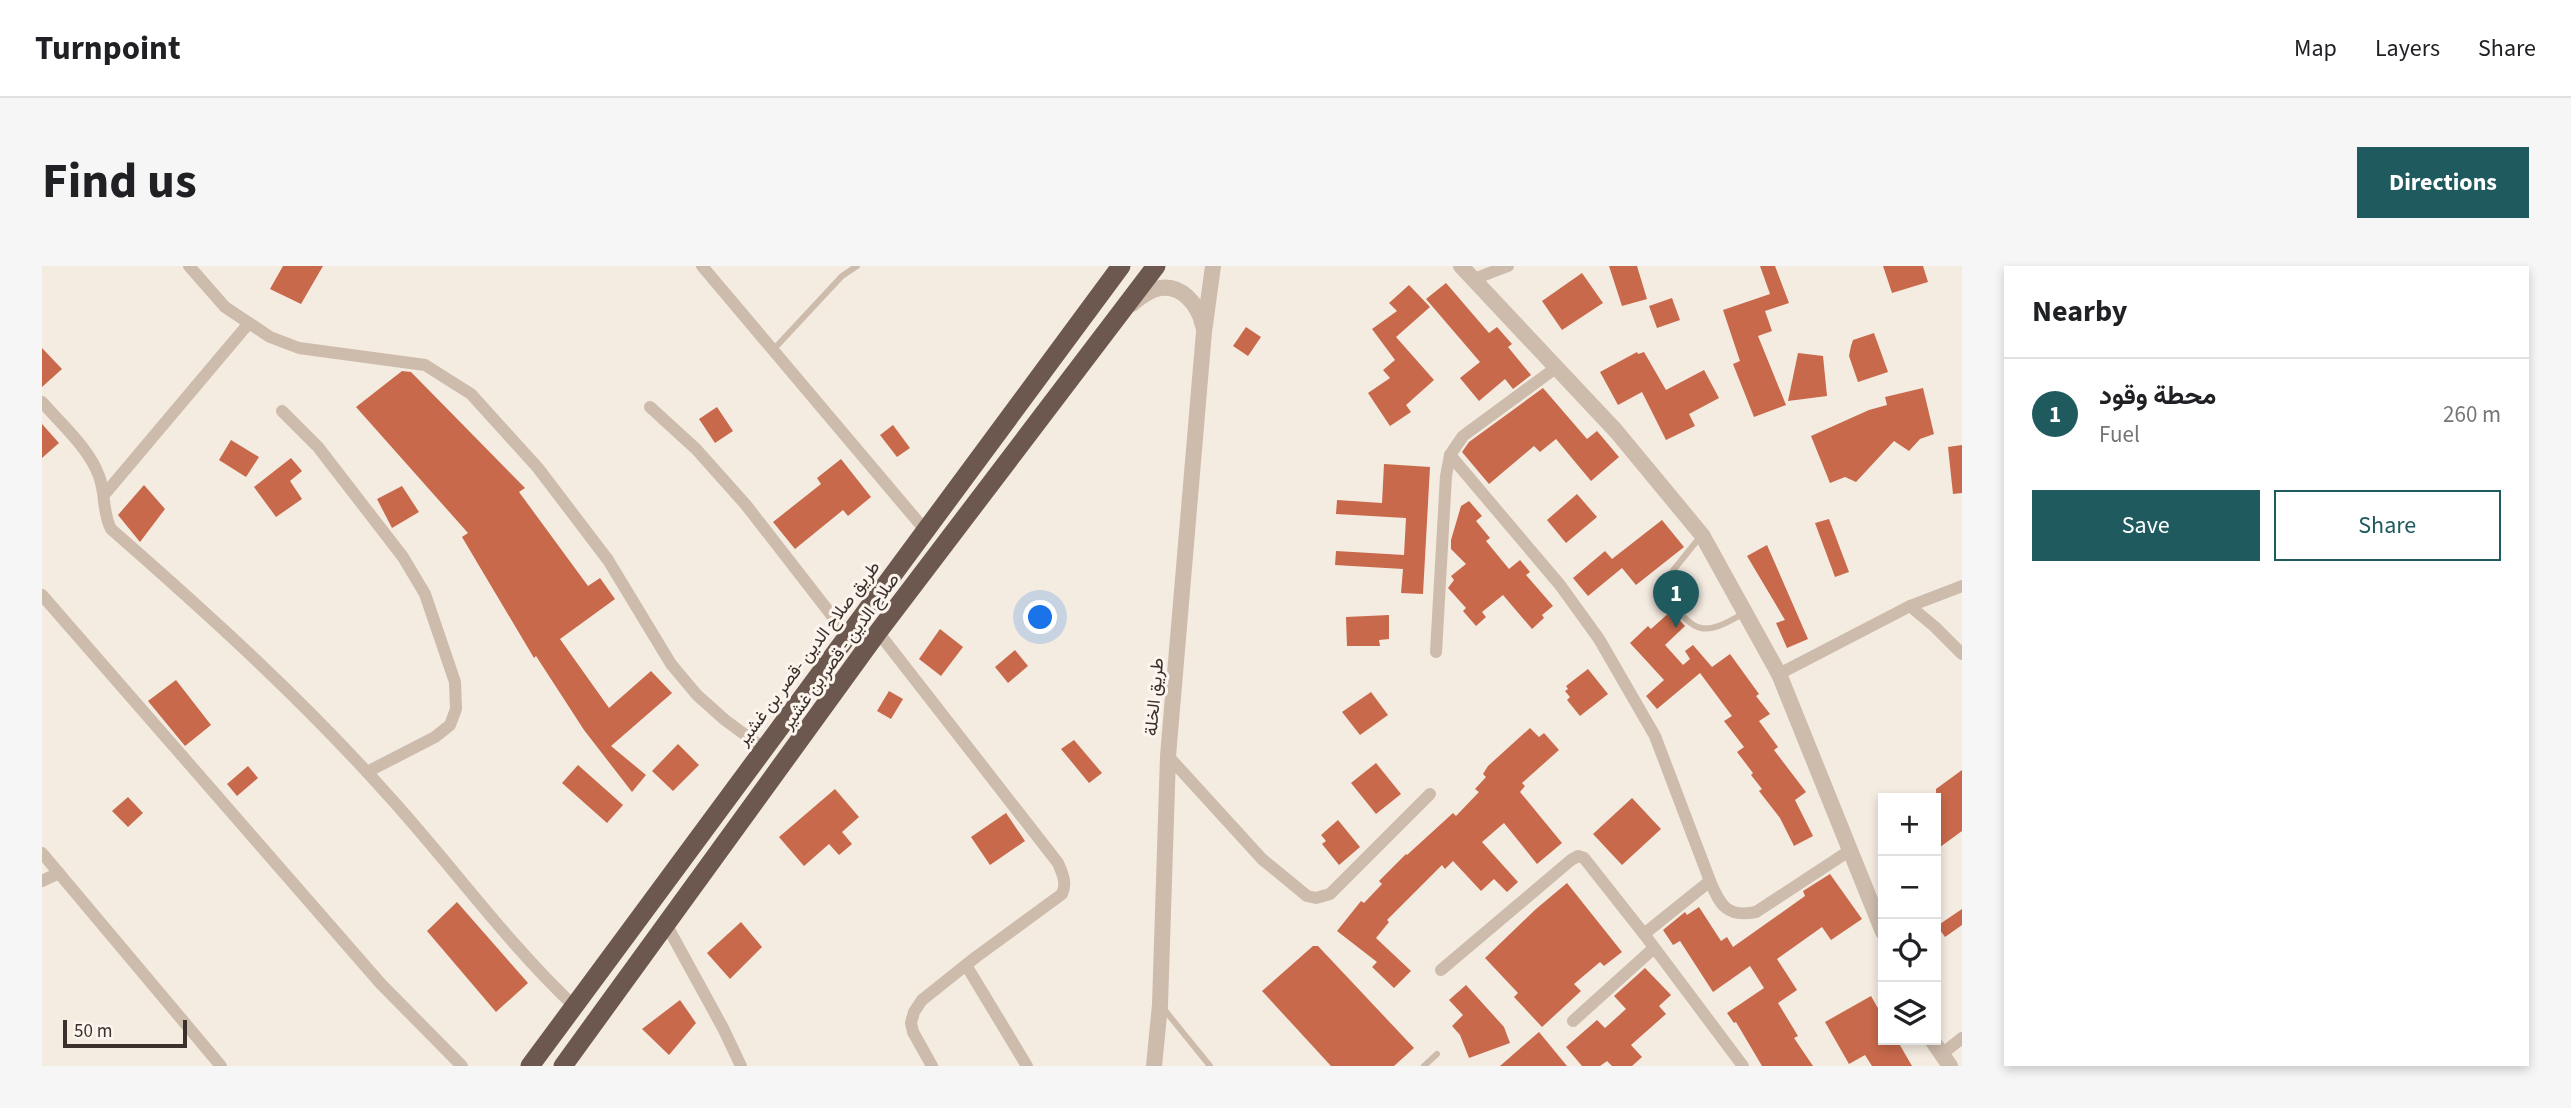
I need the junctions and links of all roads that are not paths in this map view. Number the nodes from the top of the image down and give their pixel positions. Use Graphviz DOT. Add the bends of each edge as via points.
graph roads {
  1 [pos="189,266"];
  2 [pos="702,266"];
  3 [pos="857,266"];
  4 [pos="1121,266"];
  5 [pos="1156,266"];
  6 [pos="1213,266"];
  7 [pos="1461,266"];
  8 [pos="1508,266"];
  9 [pos="1474,279"];
  10 [pos="1126,307"];
  11 [pos="248,323"];
  12 [pos="1204,332"];
  13 [pos="773,350"];
  14 [pos="1557,367"];
  15 [pos="42,402"];
  16 [pos="650,407"];
  17 [pos="282,411"];
  18 [pos="1450,455"];
  19 [pos="104,495"];
  20 [pos="925,530"];
  21 [pos="1702,535"];
  22 [pos="1962,586"];
  23 [pos="42,595"];
  24 [pos="1910,606"];
  25 [pos="1746,612"];
  26 [pos="878,632"];
  27 [pos="847,635"];
  28 [pos="1436,652"];
  29 [pos="1962,654"];
  30 [pos="1779,674"];
  31 [pos="763,748"];
  32 [pos="1168,756"];
  33 [pos="367,772"];
  34 [pos="1430,794"];
  35 [pos="1849,851"];
  36 [pos="42,853"];
  37 [pos="59,873"];
  38 [pos="42,881"];
  39 [pos="1710,881"];
  40 [pos="1878,920"];
  41 [pos="666,925"];
  42 [pos="1644,933"];
  43 [pos="1654,948"];
  44 [pos="966,965"];
  45 [pos="1441,970"];
  46 [pos="1160,1005"];
  47 [pos="575,1007"];
  48 [pos="1573,1021"];
  49 [pos="1962,1038"];
  50 [pos="1941,1053"];
  51 [pos="1437,1054"];
  52 [pos="221,1066"];
  53 [pos="462,1066"];
  54 [pos="530,1066"];
  55 [pos="564,1066"];
  56 [pos="741,1066"];
  57 [pos="932,1066"];
  58 [pos="1027,1066"];
  59 [pos="1154,1066"];
  60 [pos="1210,1066"];
  61 [pos="1424,1066"];
  62 [pos="1744,1066"];
  1 -- 11 [label="street" via="225,307"];
  2 -- 13 [label="street"];
  3 -- 13 [label="lane" via="842,276"];
  4 -- 20 [label="highway, طريق صلاح الدين -قصر بن غشير"];
  5 -- 10 [label="highway, صلاح الدين - قصر بن غشير"];
  6 -- 12 [label="street, طريق الخلة"];
  7 -- 9 [label="street"];
  8 -- 9 [label="street"];
  9 -- 14 [label="street"];
  10 -- 12 [label="street, طريق الخلة" via="1158,288 1171,289 1194,303"];
  10 -- 26 [label="highway, صلاح الدين - قصر بن غشير"];
  11 -- 19 [label="street"];
  11 -- 31 [label="street" via="299,348 425,365 471,394 538,468 608,560 671,664 697,695"];
  12 -- 32 [label="street, طريق الخلة"];
  13 -- 20 [label="street"];
  14 -- 18 [label="street" via="1463,436"];
  14 -- 21 [label="street" via="1616,430"];
  15 -- 19 [label="street" via="91,459"];
  16 -- 27 [label="street" via="746,505"];
  17 -- 33 [label="street" via="318,447 403,557 425,594 455,682 456,709 450,725"];
  18 -- 28 [label="street"];
  18 -- 39 [label="street" via="1560,585 1599,639 1655,736"];
  19 -- 33 [label="street" via="111,529 220,625"];
  20 -- 27 [label="highway, طريق صلاح الدين -قصر بن غشير"];
  21 -- 25 [label="street"];
  21 -- 25 [label="lane" via="1661,591 1694,627 1705,630 1721,627"];
  22 -- 24 [label="street"];
  23 -- 53 [label="street" via="381,985"];
  24 -- 29 [label="street"];
  24 -- 30 [label="street"];
  25 -- 30 [label="street"];
  26 -- 41 [label="highway, صلاح الدين - قصر بن غشير"];
  26 -- 44 [label="street" via="1058,863 1065,878 1062,894"];
  27 -- 31 [label="highway, طريق صلاح الدين -قصر بن غشير"];
  30 -- 35 [label="street"];
  31 -- 47 [label="highway, طريق صلاح الدين -قصر بن غشير"];
  32 -- 34 [label="street" via="1262,859 1307,896 1316,898 1330,894"];
  32 -- 46 [label="street, طريق الخلة"];
  33 -- 47 [label="street" via="545,979"];
  35 -- 39 [label="street" via="1756,912 1731,912 1721,904"];
  35 -- 40 [label="street"];
  36 -- 37 [label="street"];
  37 -- 38 [label="street"];
  37 -- 52 [label="street"];
  39 -- 42 [label="street"];
  41 -- 55 [label="highway, صلاح الدين - قصر بن غشير"];
  41 -- 56 [label="street"];
  42 -- 43 [label="street"];
  42 -- 45 [label="street" via="1578,856"];
  43 -- 48 [label="street"];
  43 -- 62 [label="street"];
  44 -- 57 [label="street" via="922,1000 914,1012 913,1032"];
  44 -- 58 [label="street"];
  46 -- 59 [label="street, طريق الخلة"];
  46 -- 60 [label="lane"];
  47 -- 54 [label="highway, طريق صلاح الدين -قصر بن غشير"];
  49 -- 50 [label="street"];
  51 -- 61 [label="lane"];
}
